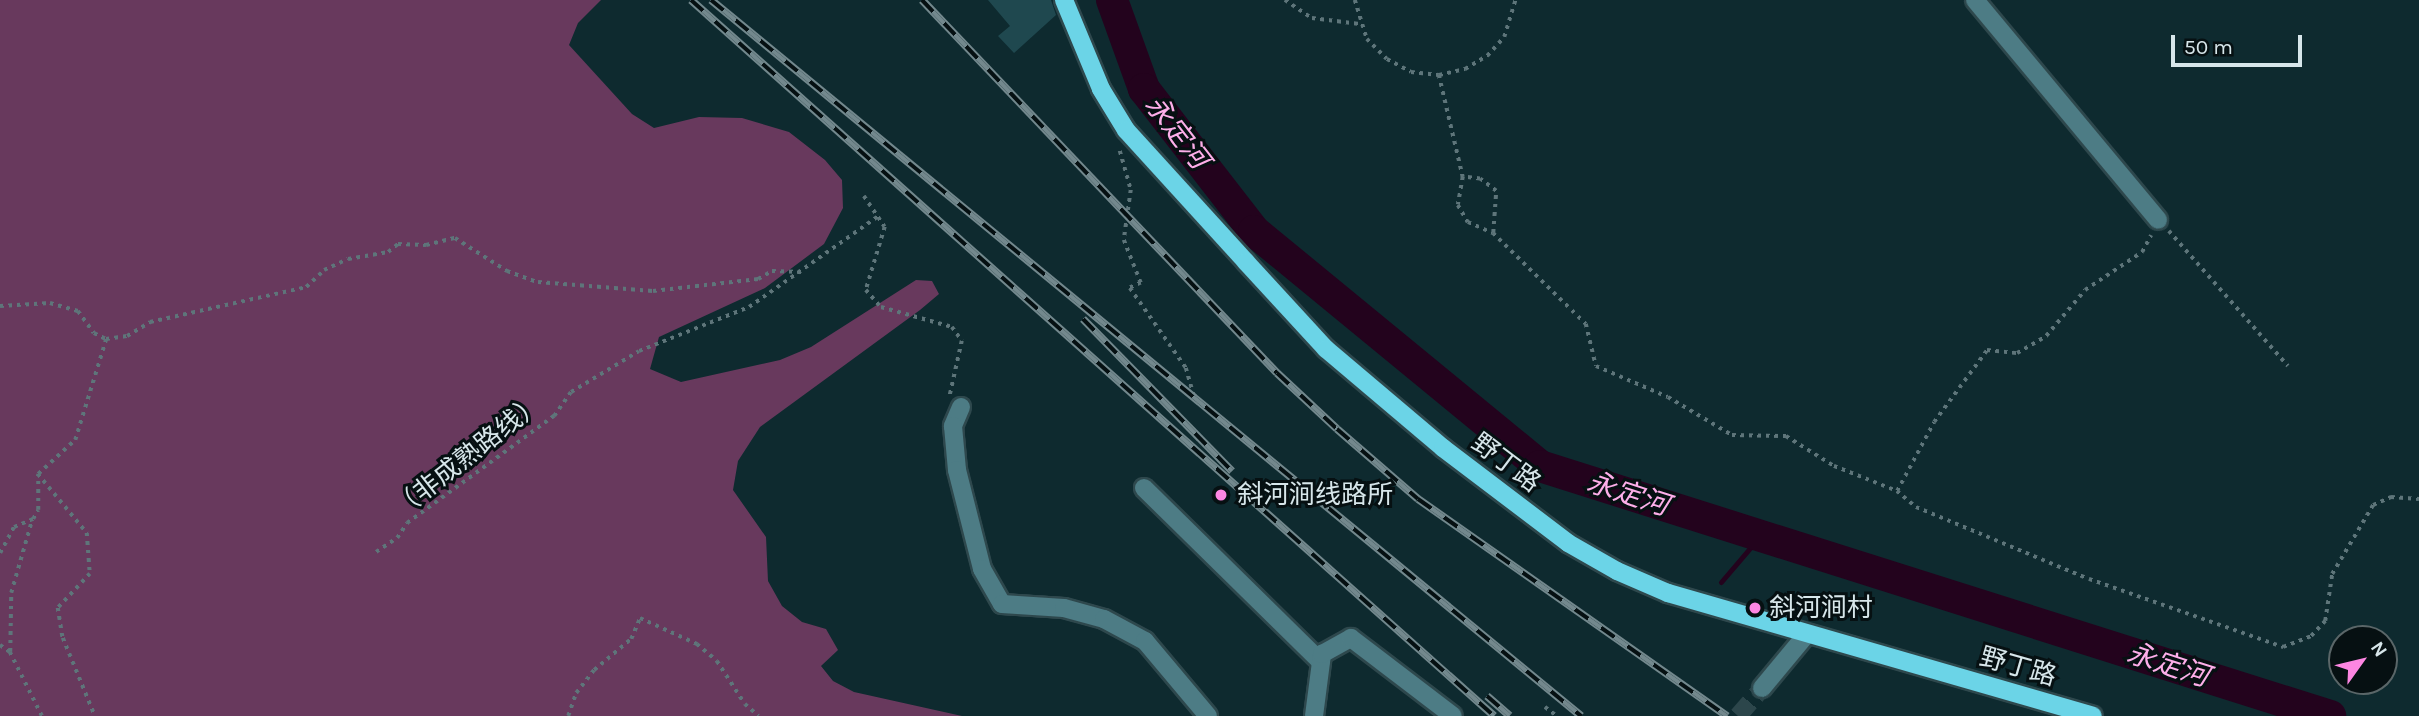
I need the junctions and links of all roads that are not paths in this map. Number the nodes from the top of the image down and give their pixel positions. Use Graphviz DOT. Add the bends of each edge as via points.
graph roads {
  1 [pos="1064,0"];
  2 [pos="1975,0"];
  3 [pos="2158,220"];
  4 [pos="955,403"];
  5 [pos="1144,488"];
  6 [pos="1806,635"];
  7 [pos="1321,662"];
  8 [pos="1762,688"];
  9 [pos="1208,716"];
  10 [pos="1314,716"];
  11 [pos="1453,716"];
  12 [pos="2094,716"];
  1 -- 6 [label="main road, 野丁路" via="1101,89 1126,130 1326,349 1443,448 1578,548 1668,593"];
  2 -- 3 [label="street"];
  4 -- 9 [label="street" via="957,470 982,569 1002,604 1064,608 1145,641"];
  5 -- 7 [label="street"];
  6 -- 8 [label="street"];
  6 -- 12 [label="main road, 野丁路"];
  7 -- 10 [label="street"];
  7 -- 11 [label="street" via="1322,654 1351,639"];
}
